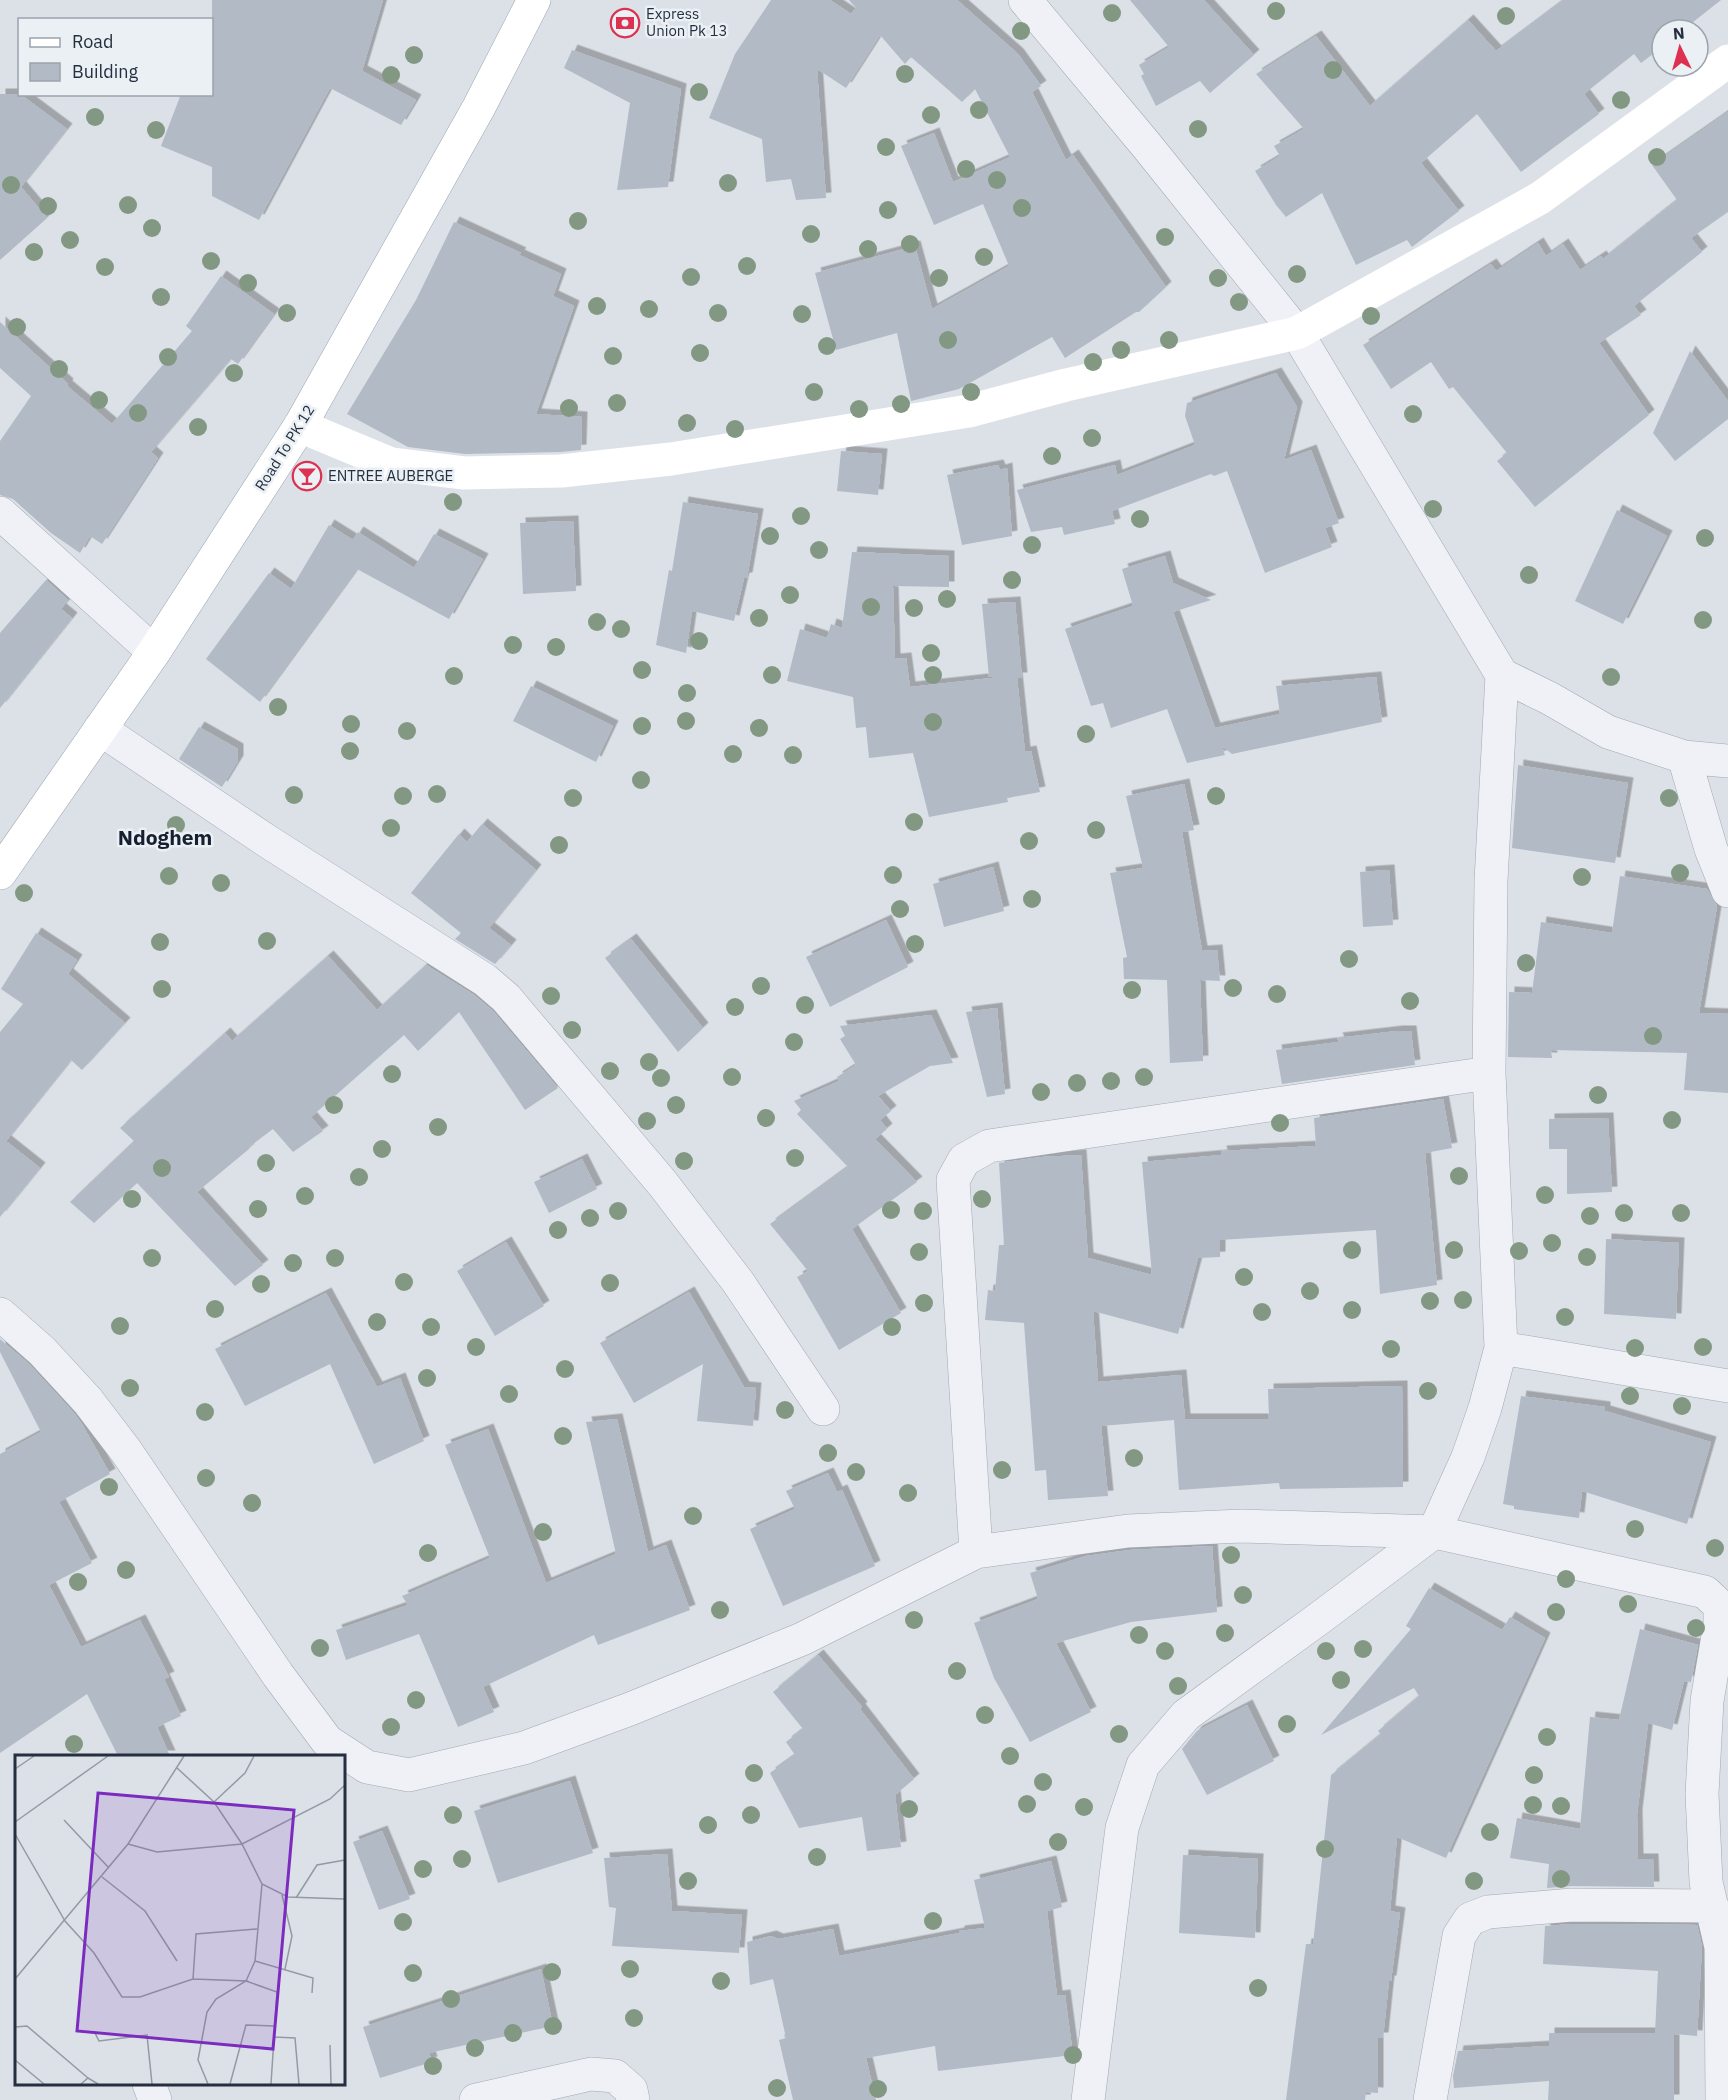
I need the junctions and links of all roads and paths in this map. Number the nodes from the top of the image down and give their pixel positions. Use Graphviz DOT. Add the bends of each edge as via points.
graph roads {
  1 [pos="534,0"];
  2 [pos="1025,0"];
  3 [pos="1728,61"];
  4 [pos="1297,333"];
  5 [pos="300,426"];
  6 [pos="0,513"];
  7 [pos="154,652"];
  8 [pos="1502,675"];
  9 [pos="100,729"];
  10 [pos="1684,757"];
  11 [pos="1728,761"];
  12 [pos="0,873"];
  13 [pos="1728,891"];
  14 [pos="1489,1073"];
  15 [pos="0,1314"];
  16 [pos="1501,1348"];
  17 [pos="1728,1386"];
  18 [pos="823,1409"];
  19 [pos="1434,1532"];
  20 [pos="976,1552"];
  21 [pos="1712,1906"];
  22 [pos="1725,1995"];
  23 [pos="149,2085"];
  24 [pos="155,2100"];
  25 [pos="476,2100"];
  26 [pos="633,2100"];
  27 [pos="1088,2100"];
  28 [pos="1430,2100"];
  29 [pos="1722,2100"];
  1 -- 5 [label="street, Road To PK 12" via="479,107"];
  2 -- 4 [label="street"];
  3 -- 4 [label="street" via="1540,198"];
  4 -- 5 [label="street" via="969,411 670,459 561,471 464,473 391,464"];
  4 -- 8 [label="street"];
  5 -- 7 [label="street, Road To PK 12"];
  6 -- 7 [label="street"];
  7 -- 9 [label="street, Road To PK 12"];
  8 -- 10 [label="street" via="1608,732"];
  8 -- 14 [label="street" via="1491,881"];
  9 -- 12 [label="street, Road To PK 12"];
  9 -- 18 [label="street" via="485,980 506,998 670,1192 738,1282"];
  10 -- 11 [label="street"];
  10 -- 13 [label="street" via="1711,849"];
  14 -- 16 [label="street"];
  14 -- 20 [label="street" via="989,1146 964,1160 953,1180"];
  15 -- 20 [label="street" via="42,1351 88,1401 327,1742 367,1767 409,1775 524,1748 802,1639"];
  16 -- 17 [label="street"];
  16 -- 19 [label="street" via="1482,1418"];
  19 -- 20 [label="street" via="1242,1526 1128,1531"];
  19 -- 21 [label="street" via="1705,1592 1720,1606 1707,1701 1702,1794 1706,1882"];
  19 -- 27 [label="street" via="1186,1715 1143,1765 1122,1828"];
  21 -- 22 [label="street"];
  21 -- 28 [label="street" via="1572,1905 1488,1912 1470,1919 1460,1936"];
  22 -- 29 [label="street"];
  23 -- 24 [label="street"];
  25 -- 26 [label="street" via="591,2074 615,2076 632,2090"];
}
